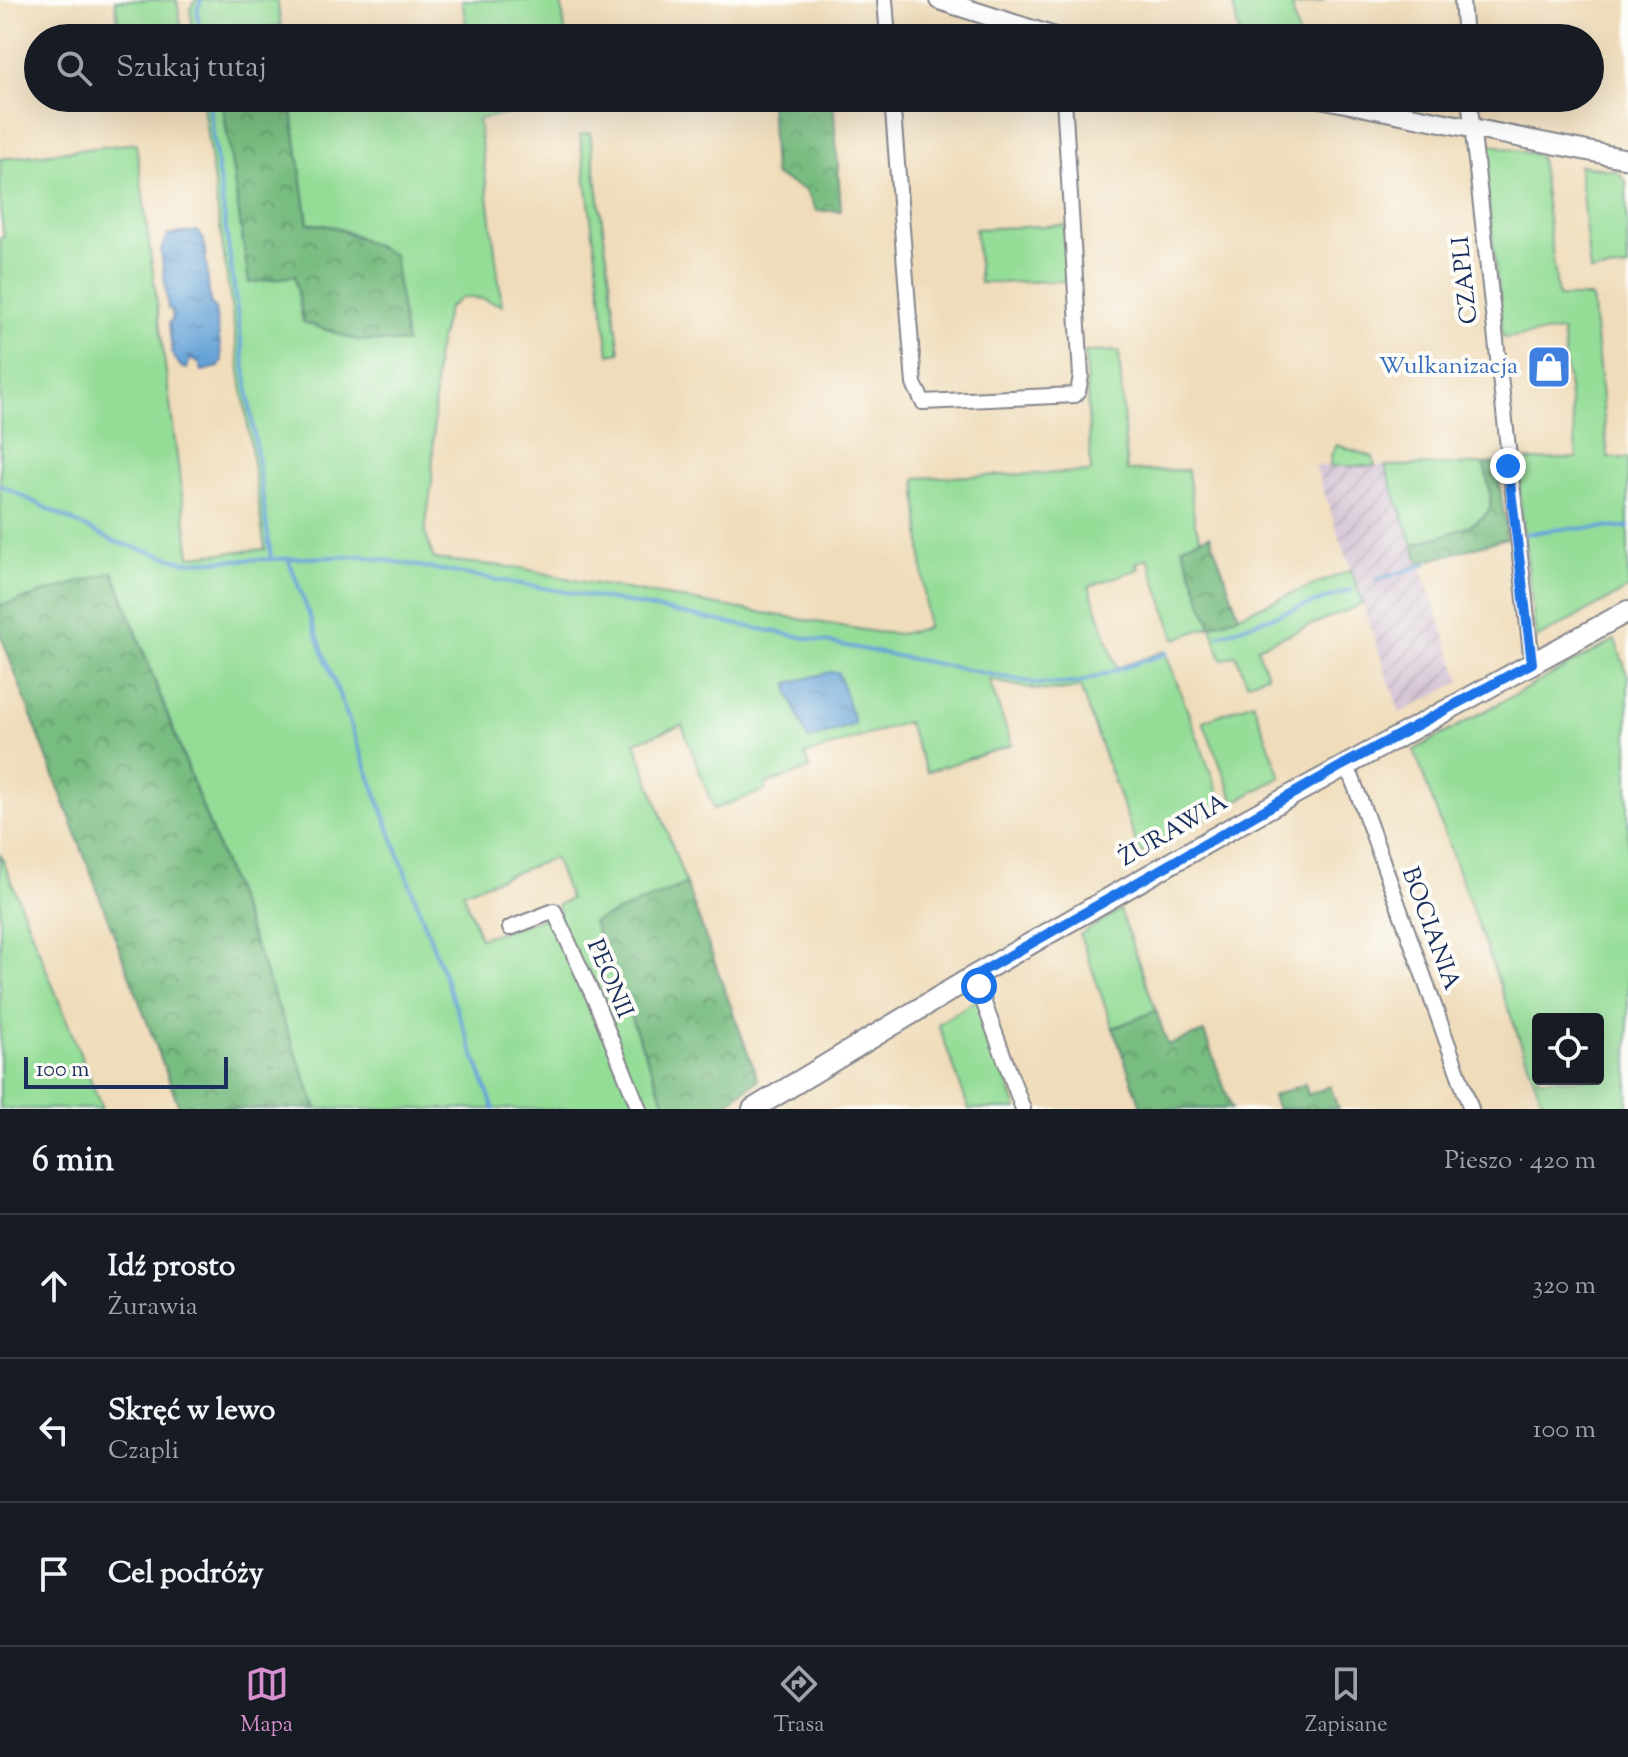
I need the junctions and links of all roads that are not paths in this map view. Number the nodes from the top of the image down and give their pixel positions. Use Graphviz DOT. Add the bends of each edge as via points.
graph roads {
  1 [pos="885,0"];
  2 [pos="939,0"];
  3 [pos="1462,0"];
  4 [pos="887,24"];
  5 [pos="1014,24"];
  6 [pos="1464,24"];
  7 [pos="893,112"];
  8 [pos="1065,112"];
  9 [pos="1393,112"];
  10 [pos="1470,112"];
  11 [pos="1471,127"];
  12 [pos="1628,159"];
  13 [pos="1628,611"];
  14 [pos="1532,655"];
  15 [pos="1343,765"];
  16 [pos="510,928"];
  17 [pos="974,976"];
  18 [pos="639,1109"];
  19 [pos="753,1109"];
  20 [pos="1023,1109"];
  21 [pos="1471,1109"];
  1 -- 4 [label="street"];
  2 -- 5 [label="street"];
  3 -- 6 [label="street"];
  7 -- 8 [label="street" via="914,384 923,402 1078,392"];
  9 -- 11 [label="street"];
  10 -- 11 [label="street, CZAPLI"];
  11 -- 12 [label="street"];
  11 -- 14 [label="street, CZAPLI"];
  13 -- 14 [label="main road, ŻURAWIA"];
  14 -- 15 [label="main road, ŻURAWIA"];
  15 -- 17 [label="main road, ŻURAWIA"];
  15 -- 21 [label="street, BOCIANIA"];
  16 -- 18 [label="street, PEONII" via="554,911"];
  17 -- 19 [label="main road, ŻURAWIA"];
  17 -- 20 [label="street"];
}
